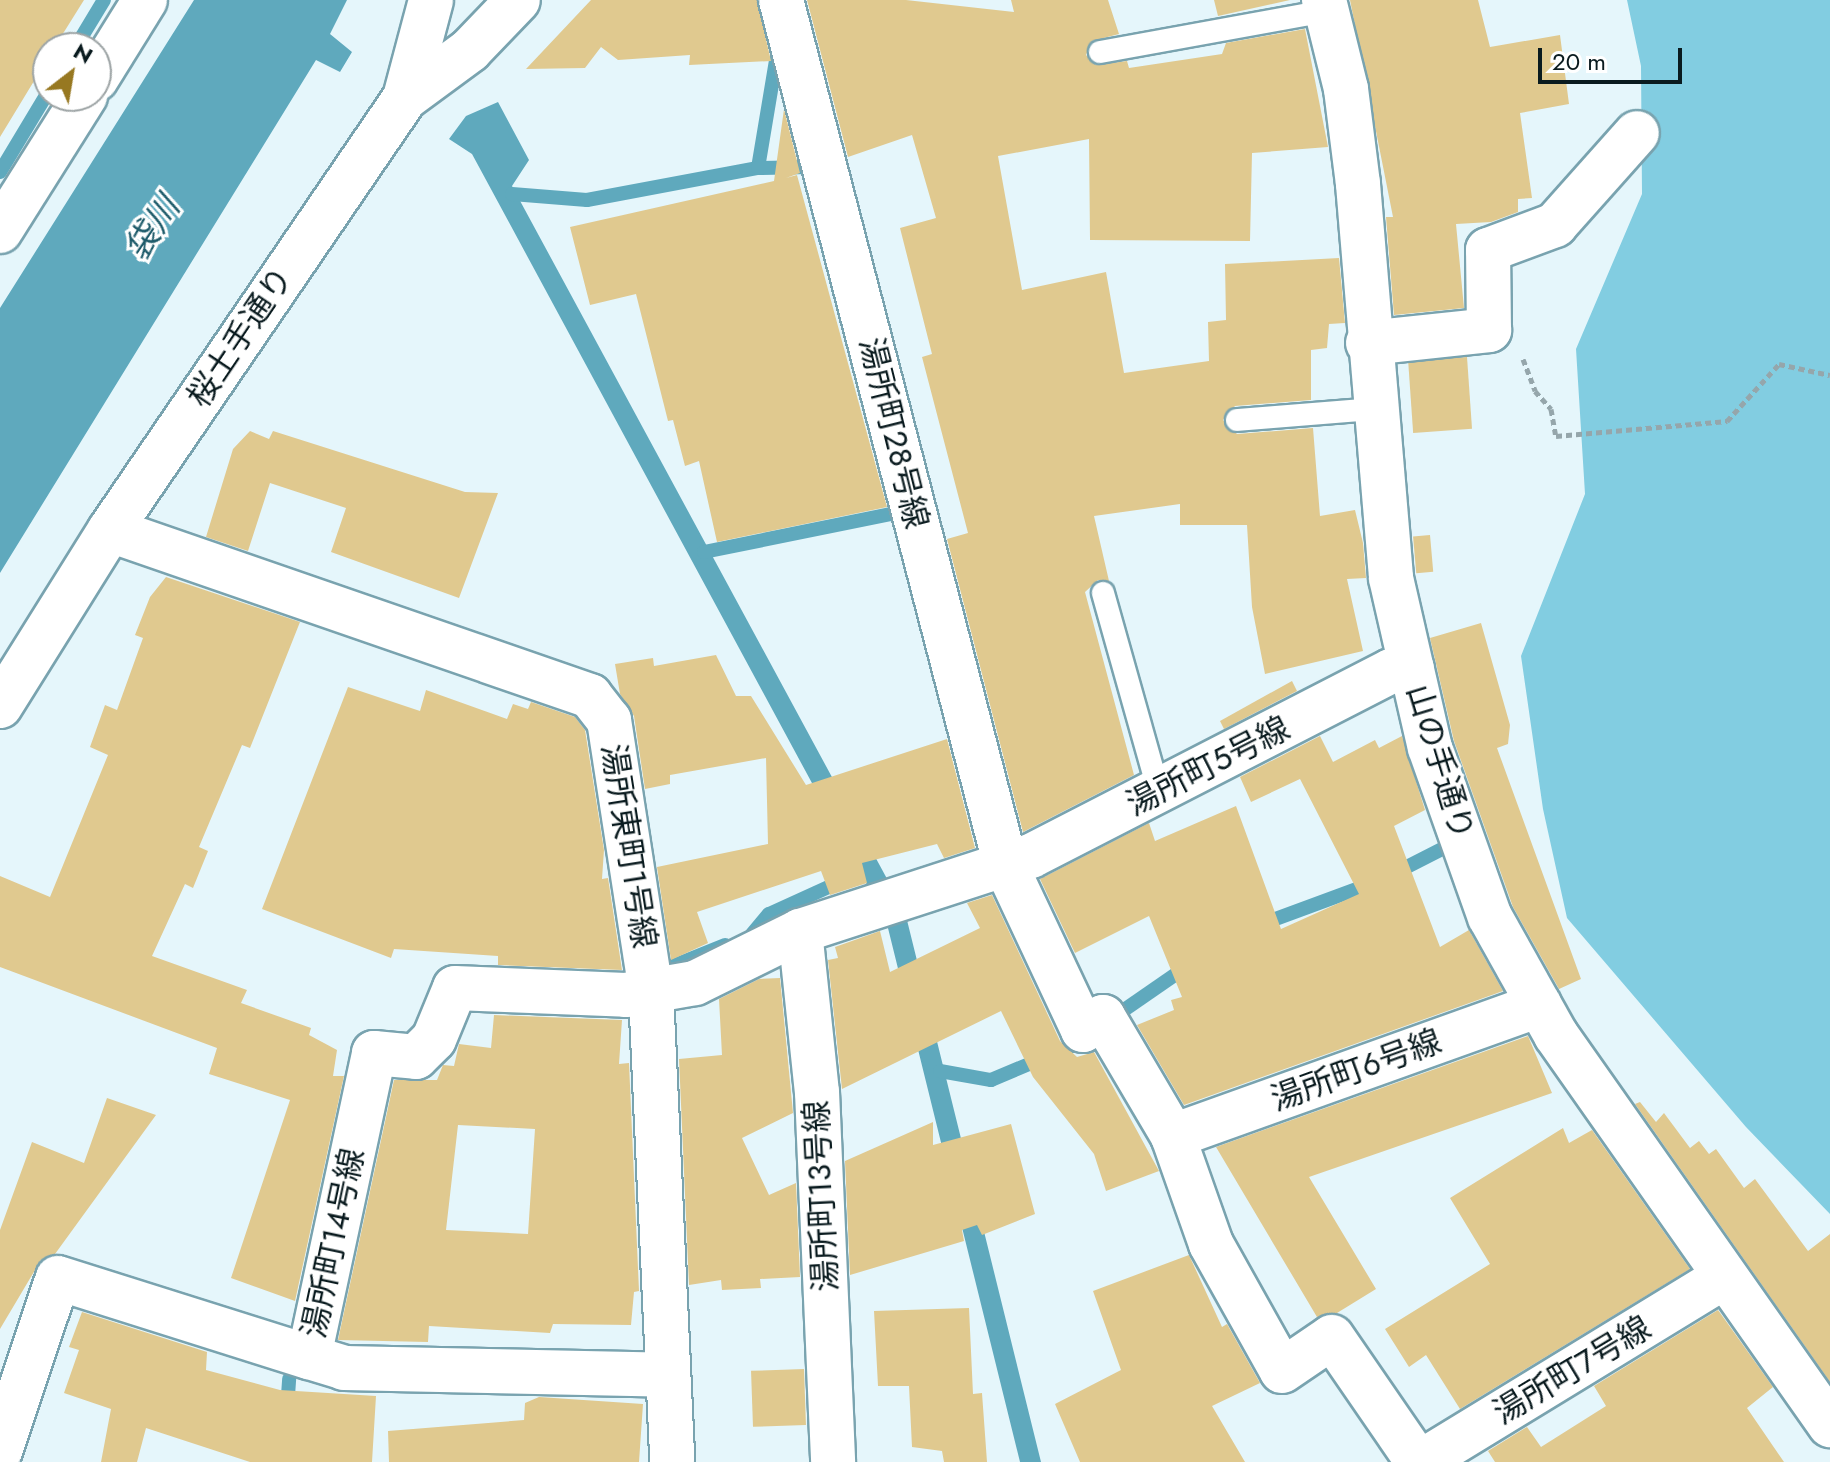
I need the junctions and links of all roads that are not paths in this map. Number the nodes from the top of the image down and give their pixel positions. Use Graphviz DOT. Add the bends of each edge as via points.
graph roads {
  1 [pos="145,0"];
  2 [pos="431,0"];
  3 [pos="518,0"];
  4 [pos="781,0"];
  5 [pos="1324,6"];
  6 [pos="1100,52"];
  7 [pos="112,53"];
  8 [pos="405,98"];
  9 [pos="75,112"];
  10 [pos="1637,133"];
  11 [pos="0,231"];
  12 [pos="1368,343"];
  13 [pos="1374,409"];
  14 [pos="1237,420"];
  15 [pos="110,530"];
  16 [pos="1103,593"];
  17 [pos="1412,668"];
  18 [pos="0,706"];
  19 [pos="1159,792"];
  20 [pos="1006,866"];
  21 [pos="800,931"];
  22 [pos="651,992"];
  23 [pos="1539,1005"];
  24 [pos="1173,1136"];
  25 [pos="1722,1278"];
  26 [pos="309,1357"];
  27 [pos="668,1375"];
  28 [pos="1830,1425"];
  29 [pos="0,1451"];
  30 [pos="672,1462"];
  31 [pos="833,1462"];
  32 [pos="1419,1462"];
  1 -- 7 [label="street"];
  2 -- 8 [label="street"];
  3 -- 8 [label="street, 桜土手通り" via="470,50"];
  4 -- 20 [label="street, 湯所町28号線"];
  5 -- 6 [label="lane"];
  5 -- 12 [label="street, 山の手通り" via="1346,89"];
  8 -- 15 [label="street, 桜土手通り"];
  9 -- 11 [label="street"];
  10 -- 12 [label="street" via="1564,218 1488,250 1489,330"];
  12 -- 13 [label="street, 山の手通り"];
  13 -- 14 [label="lane"];
  13 -- 17 [label="street, 山の手通り" via="1391,578"];
  15 -- 18 [label="street, 桜土手通り"];
  15 -- 22 [label="street, 湯所東町1号線" via="590,696 609,720"];
  16 -- 19 [label="lane"];
  17 -- 19 [label="street, 湯所町5号線" via="1391,671"];
  17 -- 23 [label="street, 山の手通り" via="1430,748 1490,917"];
  19 -- 20 [label="street, 湯所町5号線"];
  20 -- 21 [label="street, 湯所町5号線"];
  20 -- 24 [label="street, 湯所町28号線" via="1083,1030 1103,1017"];
  21 -- 22 [label="street, 湯所町5号線" via="695,983"];
  21 -- 31 [label="street, 湯所町13号線" via="817,1092"];
  22 -- 26 [label="street, 湯所町14号線" via="455,988 434,1039 416,1057 374,1053"];
  22 -- 27 [label="street, 湯所東町1号線"];
  23 -- 24 [label="street, 湯所町6号線"];
  23 -- 25 [label="street, 山の手通り"];
  24 -- 32 [label="street" via="1211,1244 1282,1371 1332,1337"];
  25 -- 28 [label="street, 山の手通り"];
  25 -- 32 [label="street, 湯所町7号線"];
  26 -- 27 [label="street" via="344,1368"];
  26 -- 29 [label="street, 湯所町14号線" via="58,1278"];
  27 -- 30 [label="street, 湯所東町1号線"];
}
